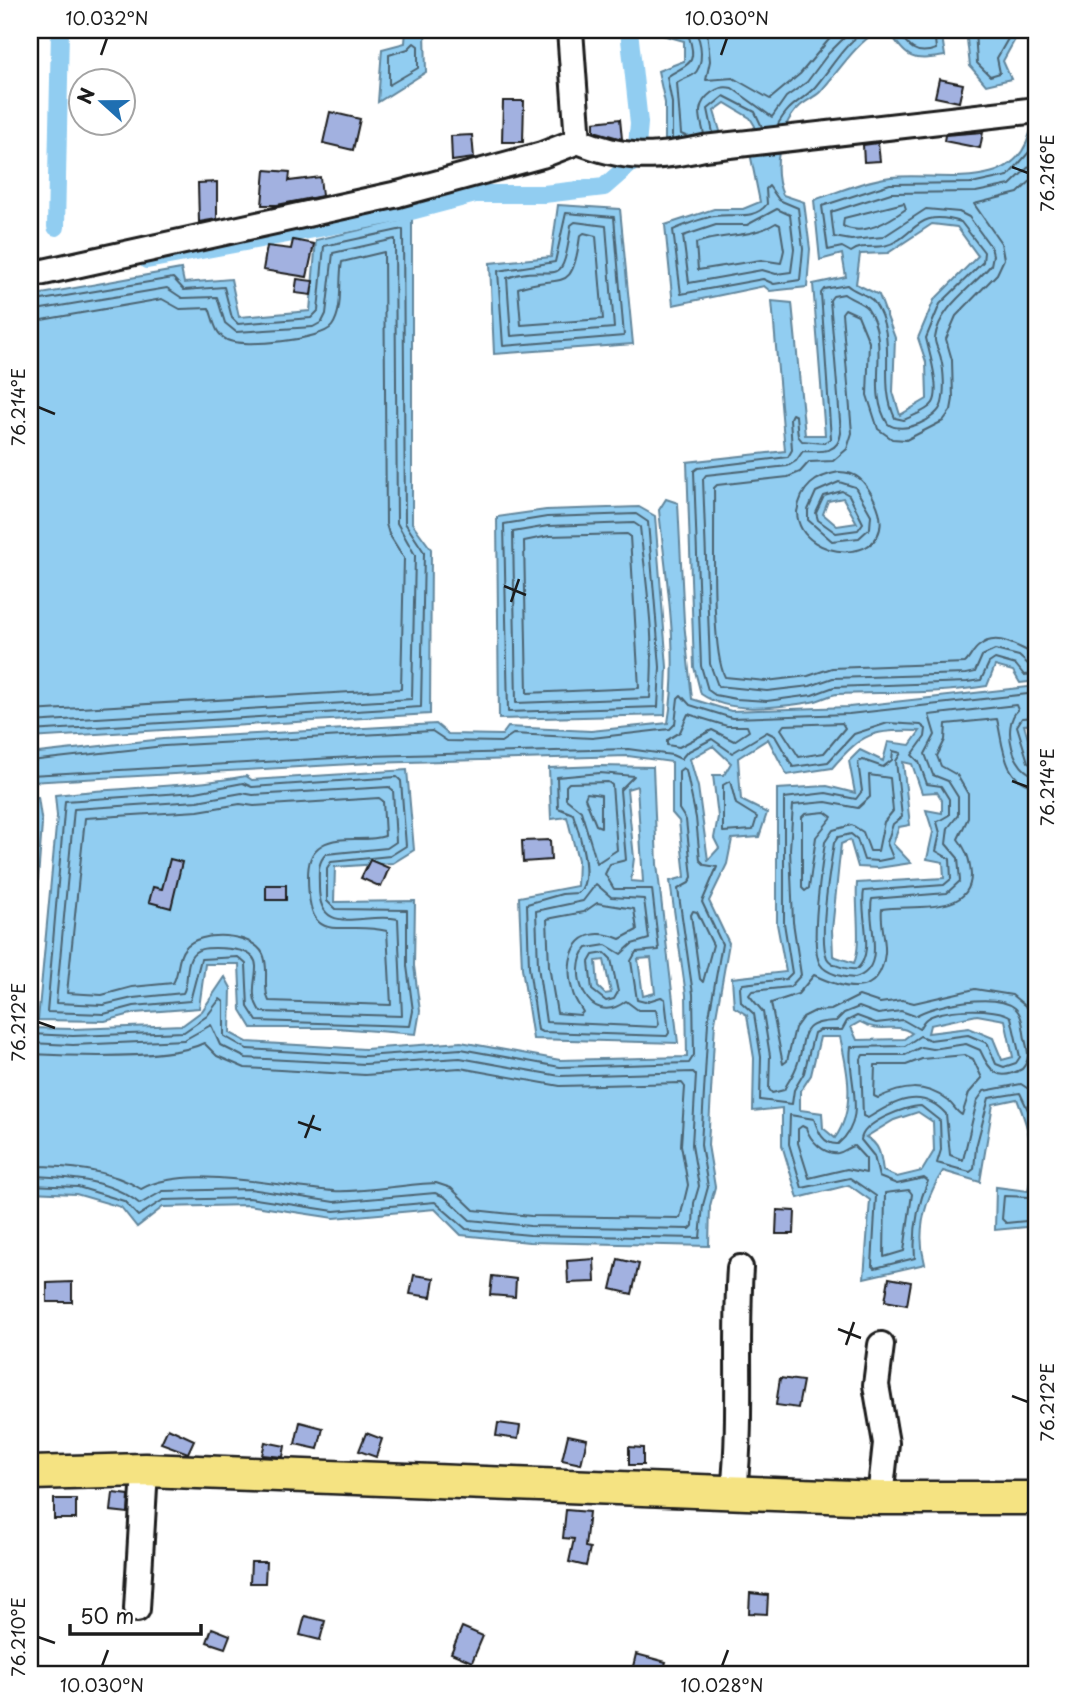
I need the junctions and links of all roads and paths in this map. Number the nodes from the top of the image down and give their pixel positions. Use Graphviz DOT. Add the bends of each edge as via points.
graph roads {
  1 [pos="570,30"];
  2 [pos="1037,110"];
  3 [pos="578,141"];
  4 [pos="30,275"];
  5 [pos="740,1268"];
  6 [pos="881,1345"];
  7 [pos="145,1470"];
  8 [pos="30,1473"];
  9 [pos="734,1492"];
  10 [pos="880,1497"];
  11 [pos="1037,1498"];
  12 [pos="137,1609"];
  1 -- 3 [label="street"];
  2 -- 3 [label="street" via="704,148 657,158 610,154"];
  3 -- 4 [label="street" via="398,194"];
  5 -- 9 [label="street" via="740,1416"];
  6 -- 10 [label="street" via="876,1385 886,1443"];
  7 -- 8 [label="main road"];
  7 -- 9 [label="main road"];
  7 -- 12 [label="street"];
  9 -- 10 [label="main road"];
  10 -- 11 [label="main road"];
}
